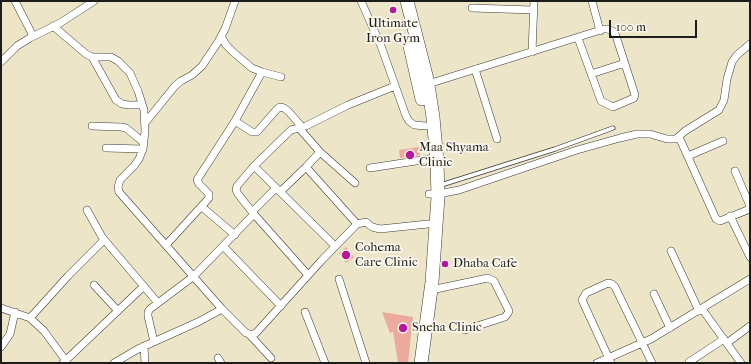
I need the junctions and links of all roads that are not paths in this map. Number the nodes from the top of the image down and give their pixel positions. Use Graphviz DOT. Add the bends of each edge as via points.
graph roads {
  1 [pos="15,1"];
  2 [pos="94,1"];
  3 [pos="234,1"];
  4 [pos="361,1"];
  5 [pos="399,1"];
  6 [pos="407,1"];
  7 [pos="534,1"];
  8 [pos="592,1"];
  9 [pos="472,8"];
  10 [pos="533,10"];
  11 [pos="53,26"];
  12 [pos="600,31"];
  13 [pos="33,36"];
  14 [pos="222,36"];
  15 [pos="578,38"];
  16 [pos="750,44"];
  17 [pos="532,52"];
  18 [pos="92,57"];
  19 [pos="1,62"];
  20 [pos="625,63"];
  21 [pos="475,69"];
  22 [pos="262,72"];
  23 [pos="591,74"];
  24 [pos="281,77"];
  25 [pos="428,84"];
  26 [pos="395,86"];
  27 [pos="142,105"];
  28 [pos="235,121"];
  29 [pos="145,123"];
  30 [pos="92,126"];
  31 [pos="426,126"];
  32 [pos="301,128"];
  33 [pos="613,128"];
  34 [pos="679,137"];
  35 [pos="497,139"];
  36 [pos="723,141"];
  37 [pos="143,145"];
  38 [pos="106,148"];
  39 [pos="320,152"];
  40 [pos="688,156"];
  41 [pos="429,159"];
  42 [pos="254,166"];
  43 [pos="306,167"];
  44 [pos="370,168"];
  45 [pos="736,171"];
  46 [pos="355,183"];
  47 [pos="278,190"];
  48 [pos="435,192"];
  49 [pos="750,206"];
  50 [pos="202,207"];
  51 [pos="750,209"];
  52 [pos="87,210"];
  53 [pos="253,213"];
  54 [pos="730,216"];
  55 [pos="357,224"];
  56 [pos="428,224"];
  57 [pos="235,235"];
  58 [pos="104,240"];
  59 [pos="166,245"];
  60 [pos="335,246"];
  61 [pos="224,247"];
  62 [pos="671,252"];
  63 [pos="750,257"];
  64 [pos="194,276"];
  65 [pos="308,276"];
  66 [pos="338,279"];
  67 [pos="750,279"];
  68 [pos="94,285"];
  69 [pos="144,286"];
  70 [pos="431,290"];
  71 [pos="654,294"];
  72 [pos="158,303"];
  73 [pos="281,306"];
  74 [pos="1,308"];
  75 [pos="222,309"];
  76 [pos="700,310"];
  77 [pos="118,311"];
  78 [pos="15,312"];
  79 [pos="306,312"];
  80 [pos="30,318"];
  81 [pos="750,326"];
  82 [pos="670,328"];
  83 [pos="465,330"];
  84 [pos="249,334"];
  85 [pos="725,341"];
  86 [pos="154,342"];
  87 [pos="642,343"];
  88 [pos="144,346"];
  89 [pos="1,347"];
  90 [pos="271,358"];
  91 [pos="610,360"];
  92 [pos="64,362"];
  93 [pos="689,362"];
  94 [pos="114,363"];
  95 [pos="144,363"];
  96 [pos="324,363"];
  97 [pos="366,363"];
  98 [pos="413,363"];
  99 [pos="421,363"];
  100 [pos="597,363"];
  101 [pos="652,363"];
  102 [pos="741,363"];
  1 -- 13 [label="street"];
  2 -- 11 [label="street"];
  3 -- 14 [label="street"];
  4 -- 26 [label="street"];
  5 -- 31 [label="highway" via="420,87"];
  6 -- 25 [label="highway"];
  7 -- 10 [label="street"];
  8 -- 12 [label="street"];
  9 -- 10 [label="street"];
  10 -- 17 [label="street"];
  11 -- 13 [label="street"];
  11 -- 18 [label="street"];
  12 -- 15 [label="street"];
  12 -- 20 [label="street" via="608,29 614,32"];
  13 -- 19 [label="street" via="17,46"];
  14 -- 22 [label="street" via="234,53 252,68"];
  14 -- 29 [label="street" via="202,66 175,86"];
  15 -- 17 [label="street"];
  15 -- 23 [label="street"];
  16 -- 34 [label="street" via="732,62 724,100 719,110"];
  17 -- 21 [label="street"];
  18 -- 27 [label="street" via="116,100 122,104"];
  18 -- 27 [label="street" via="111,57 125,66 134,80"];
  20 -- 23 [label="street"];
  20 -- 23 [label="street" via="635,95 634,98 613,107 599,98"];
  21 -- 25 [label="street"];
  21 -- 35 [label="street"];
  22 -- 24 [label="street"];
  22 -- 28 [label="street"];
  25 -- 48 [label="highway" via="436,138"];
  26 -- 31 [label="street" via="409,121 414,125"];
  26 -- 32 [label="street"];
  27 -- 29 [label="street"];
  28 -- 32 [label="street" via="252,132 257,132 280,107 289,112"];
  28 -- 50 [label="street" via="197,180 210,194"];
  29 -- 37 [label="street"];
  30 -- 37 [label="street" via="126,128"];
  31 -- 41 [label="highway"];
  32 -- 39 [label="street"];
  32 -- 42 [label="street" via="291,130"];
  33 -- 48 [label="lane"];
  34 -- 40 [label="street"];
  34 -- 48 [label="street" via="667,139 650,134 637,134 577,150 459,190"];
  36 -- 40 [label="street"];
  37 -- 38 [label="street"];
  37 -- 59 [label="street" via="139,159 120,180 119,192"];
  39 -- 43 [label="street"];
  39 -- 46 [label="street"];
  40 -- 54 [label="street" via="714,217 720,221"];
  41 -- 44 [label="street"];
  41 -- 48 [label="highway"];
  42 -- 47 [label="street"];
  42 -- 53 [label="street" via="236,190"];
  43 -- 47 [label="street"];
  43 -- 55 [label="street"];
  45 -- 49 [label="street"];
  47 -- 53 [label="street"];
  47 -- 60 [label="street"];
  48 -- 56 [label="highway"];
  48 -- 70 [label="highway"];
  50 -- 57 [label="street"];
  50 -- 59 [label="street"];
  51 -- 54 [label="street"];
  52 -- 58 [label="street"];
  53 -- 57 [label="street"];
  53 -- 65 [label="street"];
  54 -- 63 [label="street"];
  55 -- 56 [label="street" via="366,222 380,229"];
  55 -- 60 [label="street"];
  56 -- 98 [label="highway" via="422,304"];
  57 -- 61 [label="street"];
  58 -- 69 [label="street"];
  58 -- 80 [label="street"];
  59 -- 64 [label="street"];
  60 -- 65 [label="street"];
  61 -- 64 [label="street"];
  61 -- 73 [label="street"];
  62 -- 76 [label="street"];
  64 -- 72 [label="street"];
  64 -- 75 [label="street"];
  65 -- 73 [label="street"];
  66 -- 97 [label="street"];
  67 -- 76 [label="street"];
  68 -- 77 [label="street"];
  69 -- 72 [label="street"];
  69 -- 77 [label="street"];
  70 -- 83 [label="street" via="488,278 494,281 508,313 505,317"];
  70 -- 99 [label="highway"];
  71 -- 82 [label="street"];
  72 -- 86 [label="street" via="148,312"];
  73 -- 84 [label="street" via="254,335"];
  74 -- 78 [label="street"];
  75 -- 84 [label="street"];
  75 -- 86 [label="street"];
  76 -- 82 [label="street"];
  76 -- 85 [label="street"];
  77 -- 92 [label="street"];
  78 -- 80 [label="street"];
  78 -- 89 [label="street" via="10,334"];
  79 -- 96 [label="street"];
  80 -- 92 [label="street" via="44,331"];
  81 -- 85 [label="street"];
  82 -- 87 [label="street"];
  84 -- 90 [label="street"];
  85 -- 93 [label="street"];
  85 -- 102 [label="street"];
  86 -- 88 [label="street"];
  87 -- 91 [label="street"];
  87 -- 91 [label="street" via="612,284 605,283 586,293 582,300"];
  87 -- 101 [label="street"];
  88 -- 94 [label="street"];
  88 -- 95 [label="street"];
  91 -- 100 [label="street"];
}
